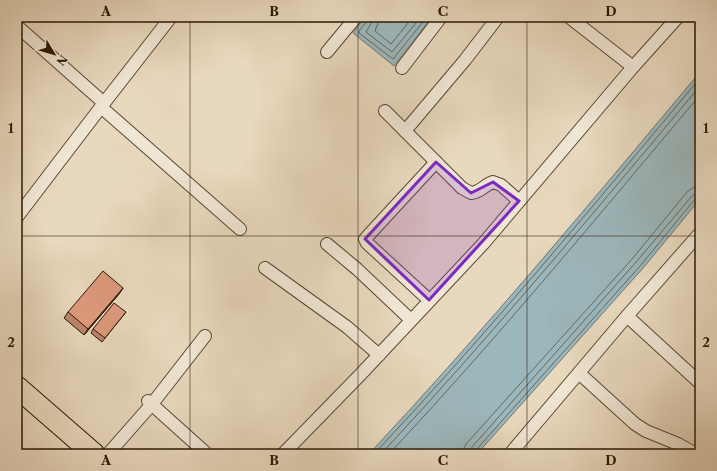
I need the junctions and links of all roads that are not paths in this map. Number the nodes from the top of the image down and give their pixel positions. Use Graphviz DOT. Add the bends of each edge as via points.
graph roads {
  1 [pos="171,17"];
  2 [pos="356,17"];
  3 [pos="441,17"];
  4 [pos="498,17"];
  5 [pos="568,17"];
  6 [pos="678,17"];
  7 [pos="17,26"];
  8 [pos="328,52"];
  9 [pos="633,67"];
  10 [pos="402,68"];
  11 [pos="102,105"];
  12 [pos="384,111"];
  13 [pos="405,131"];
  14 [pos="436,162"];
  15 [pos="519,201"];
  16 [pos="17,217"];
  17 [pos="240,228"];
  18 [pos="700,233"];
  19 [pos="327,244"];
  20 [pos="265,268"];
  21 [pos="430,300"];
  22 [pos="627,316"];
  23 [pos="411,320"];
  24 [pos="205,336"];
  25 [pos="379,354"];
  26 [pos="579,373"];
  27 [pos="700,383"];
  28 [pos="17,387"];
  29 [pos="150,403"];
  30 [pos="94,454"];
  31 [pos="108,454"];
  32 [pos="205,454"];
  33 [pos="283,454"];
  34 [pos="510,454"];
  35 [pos="696,454"];
  1 -- 11 [label="street"];
  2 -- 8 [label="street"];
  3 -- 10 [label="street"];
  4 -- 13 [label="street"];
  5 -- 9 [label="street"];
  6 -- 9 [label="street"];
  7 -- 11 [label="street"];
  9 -- 15 [label="street"];
  11 -- 16 [label="street"];
  11 -- 17 [label="street"];
  12 -- 13 [label="street"];
  13 -- 14 [label="street"];
  14 -- 15 [label="street" via="462,188 471,193 478,192 493,182 501,185"];
  14 -- 21 [label="street" via="365,239"];
  15 -- 21 [label="street"];
  18 -- 22 [label="street"];
  19 -- 23 [label="street"];
  20 -- 25 [label="street" via="347,327"];
  21 -- 23 [label="street"];
  22 -- 26 [label="street"];
  22 -- 27 [label="street"];
  23 -- 25 [label="street"];
  24 -- 29 [label="street"];
  25 -- 33 [label="street"];
  26 -- 34 [label="street"];
  26 -- 35 [label="street" via="634,424"];
  28 -- 30 [label="highway"];
  29 -- 31 [label="street"];
  29 -- 32 [label="street"];
}
